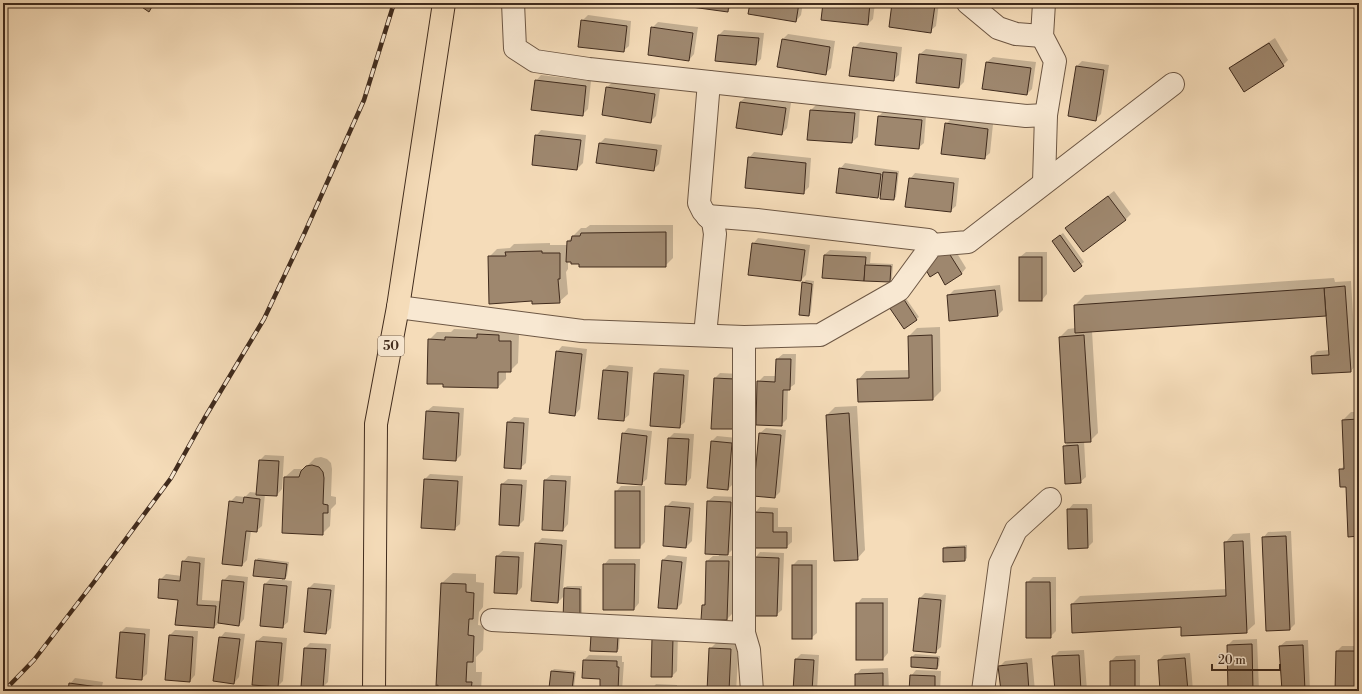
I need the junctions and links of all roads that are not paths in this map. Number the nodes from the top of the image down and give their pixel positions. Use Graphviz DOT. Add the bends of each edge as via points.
graph roads {
  1 [pos="444,3"];
  2 [pos="513,3"];
  3 [pos="968,3"];
  4 [pos="1044,3"];
  5 [pos="1042,36"];
  6 [pos="709,82"];
  7 [pos="1173,84"];
  8 [pos="1046,115"];
  9 [pos="1044,182"];
  10 [pos="707,216"];
  11 [pos="932,245"];
  12 [pos="398,307"];
  13 [pos="705,335"];
  14 [pos="744,337"];
  15 [pos="1050,499"];
  16 [pos="492,620"];
  17 [pos="744,633"];
  18 [pos="374,691"];
  19 [pos="752,691"];
  20 [pos="983,691"];
  1 -- 12 [label="main road, 50"];
  2 -- 6 [label="street" via="515,48 535,61"];
  3 -- 5 [label="street" via="998,28 1016,34"];
  4 -- 5 [label="street"];
  5 -- 8 [label="street" via="1055,61"];
  6 -- 8 [label="street" via="1026,116"];
  6 -- 10 [label="street" via="699,204"];
  7 -- 9 [label="street"];
  8 -- 9 [label="street"];
  9 -- 11 [label="street" via="968,242"];
  10 -- 11 [label="street" via="928,240"];
  10 -- 13 [label="street" via="713,222 715,234"];
  11 -- 14 [label="street" via="899,290 820,335"];
  12 -- 13 [label="street" via="582,331"];
  12 -- 18 [label="main road, 50" via="376,424"];
  13 -- 14 [label="street"];
  14 -- 17 [label="street"];
  15 -- 20 [label="street" via="1016,530 1000,564"];
  16 -- 17 [label="street"];
  17 -- 19 [label="street" via="749,650"];
}
